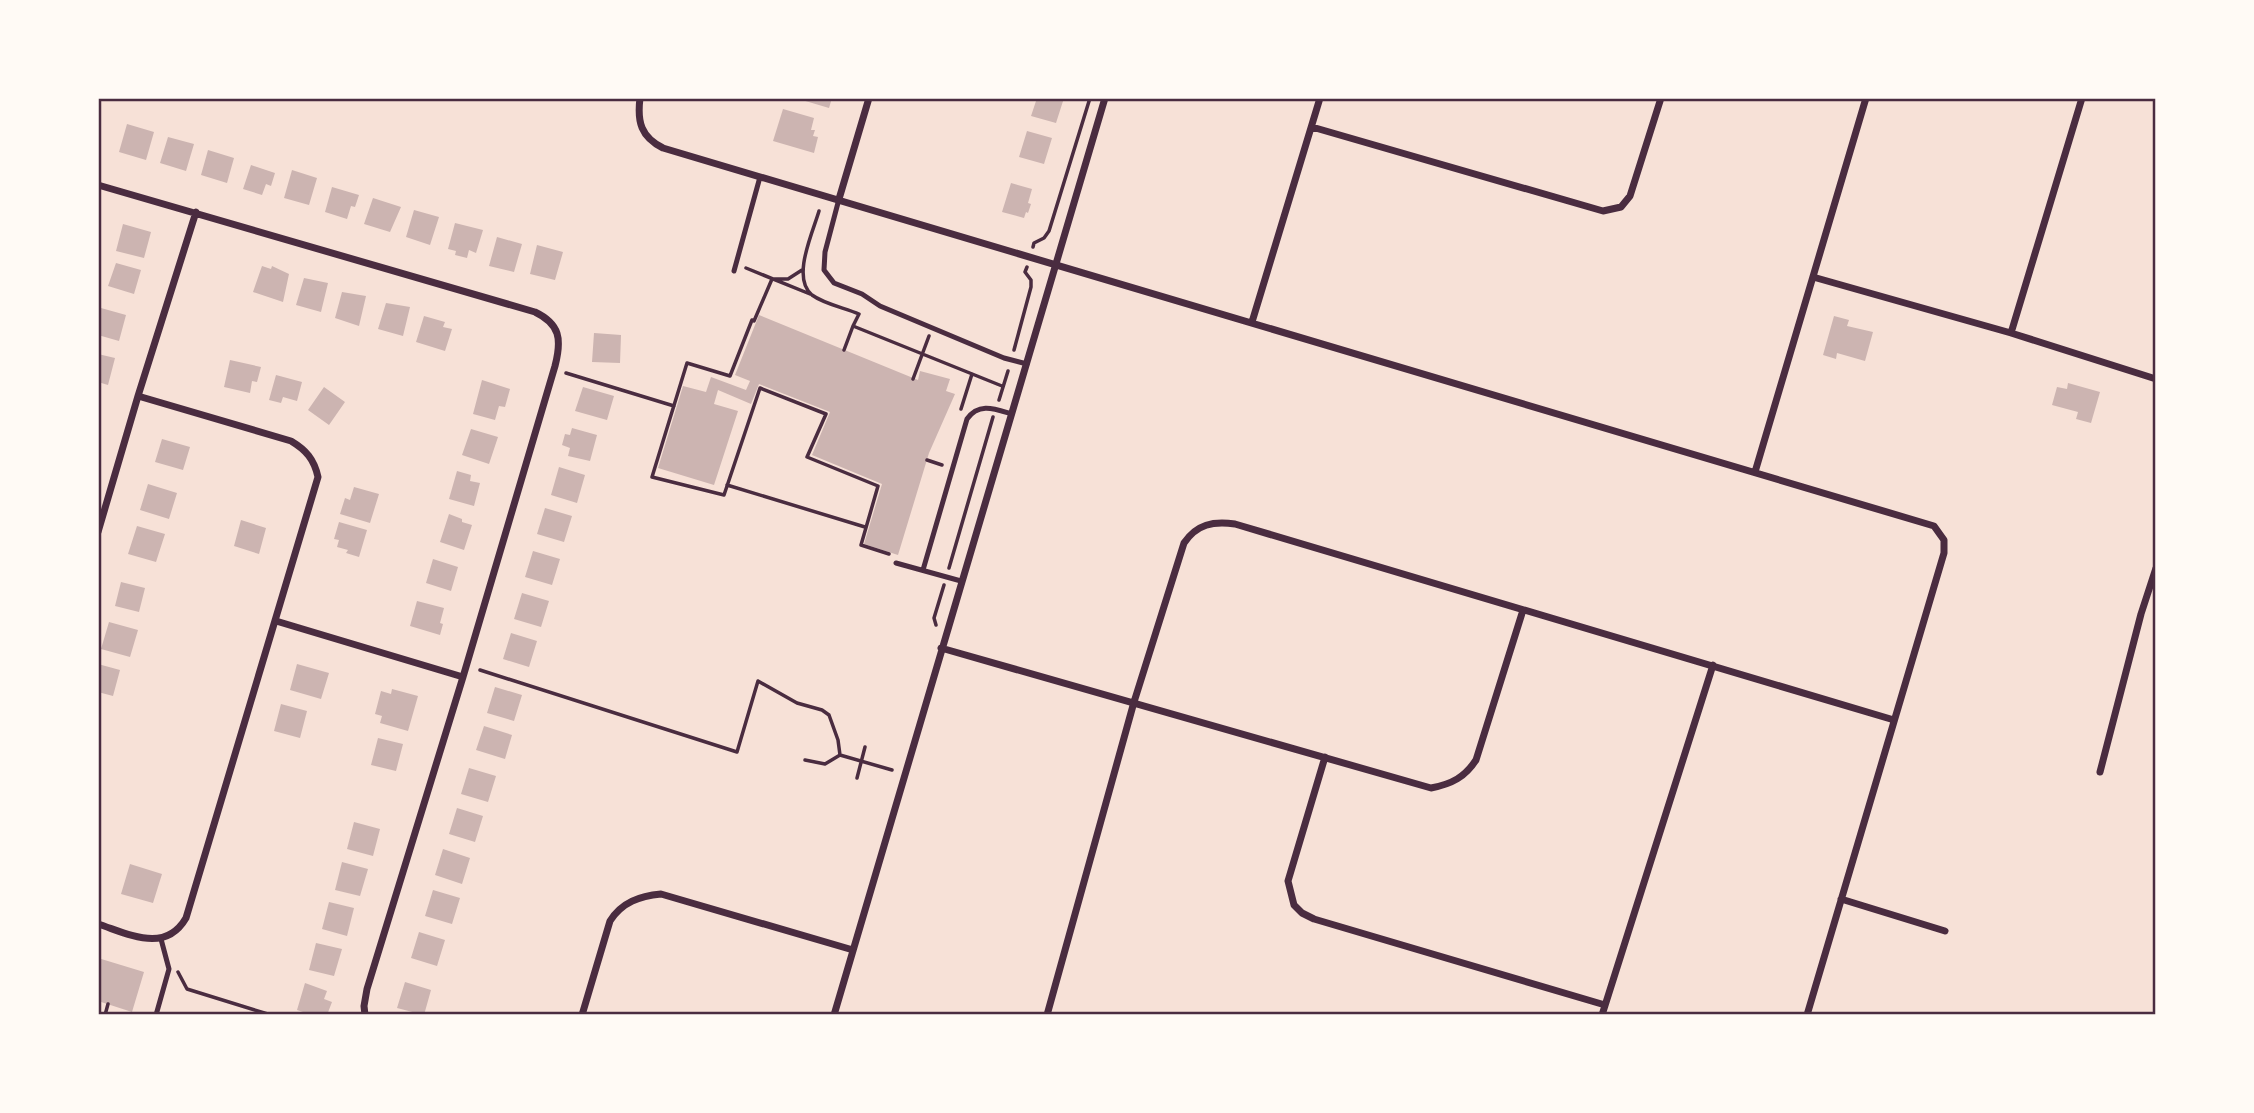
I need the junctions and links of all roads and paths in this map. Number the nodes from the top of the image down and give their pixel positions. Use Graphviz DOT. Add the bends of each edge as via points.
graph roads {
  1 [pos="640,98"];
  2 [pos="869,98"];
  3 [pos="1090,98"];
  4 [pos="1105,98"];
  5 [pos="1320,98"];
  6 [pos="1661,98"];
  7 [pos="1866,98"];
  8 [pos="2082,98"];
  9 [pos="1312,127"];
  10 [pos="761,177"];
  11 [pos="98,185"];
  12 [pos="839,199"];
  13 [pos="196,212"];
  14 [pos="1034,243"];
  15 [pos="1057,265"];
  16 [pos="743,267"];
  17 [pos="734,271"];
  18 [pos="802,271"];
  19 [pos="1025,272"];
  20 [pos="1814,277"];
  21 [pos="772,279"];
  22 [pos="812,295"];
  23 [pos="1252,322"];
  24 [pos="853,326"];
  25 [pos="932,328"];
  26 [pos="2011,333"];
  27 [pos="1015,344"];
  28 [pos="844,350"];
  29 [pos="1027,364"];
  30 [pos="566,373"];
  31 [pos="1007,374"];
  32 [pos="913,379"];
  33 [pos="2156,379"];
  34 [pos="138,396"];
  35 [pos="999,398"];
  36 [pos="674,406"];
  37 [pos="1012,414"];
  38 [pos="993,419"];
  39 [pos="927,460"];
  40 [pos="944,466"];
  41 [pos="1755,472"];
  42 [pos="727,485"];
  43 [pos="866,528"];
  44 [pos="98,533"];
  45 [pos="893,555"];
  46 [pos="896,564"];
  47 [pos="949,567"];
  48 [pos="2156,568"];
  49 [pos="923,570"];
  50 [pos="961,581"];
  51 [pos="944,585"];
  52 [pos="1523,610"];
  53 [pos="934,618"];
  54 [pos="276,621"];
  55 [pos="941,648"];
  56 [pos="1713,665"];
  57 [pos="480,670"];
  58 [pos="463,677"];
  59 [pos="1134,702"];
  60 [pos="1894,720"];
  61 [pos="865,747"];
  62 [pos="840,755"];
  63 [pos="1325,757"];
  64 [pos="805,760"];
  65 [pos="861,761"];
  66 [pos="892,770"];
  67 [pos="2100,772"];
  68 [pos="857,778"];
  69 [pos="1841,899"];
  70 [pos="98,924"];
  71 [pos="1945,930"];
  72 [pos="161,939"];
  73 [pos="853,950"];
  74 [pos="174,964"];
  75 [pos="108,1004"];
  76 [pos="1605,1005"];
  77 [pos="105,1015"];
  78 [pos="156,1015"];
  79 [pos="271,1015"];
  80 [pos="365,1015"];
  81 [pos="582,1015"];
  82 [pos="834,1015"];
  83 [pos="1046,1015"];
  84 [pos="1602,1015"];
  85 [pos="1807,1015"];
  1 -- 10 [label="street" via="638,114 648,139 663,148"];
  2 -- 12 [label="street"];
  3 -- 14 [label="path" via="1049,231"];
  4 -- 15 [label="street"];
  5 -- 9 [label="street"];
  6 -- 9 [label="street" via="1630,196 1621,206 1604,211"];
  7 -- 20 [label="street"];
  8 -- 26 [label="street"];
  9 -- 23 [label="street"];
  10 -- 12 [label="street"];
  10 -- 17 [label="lane"];
  11 -- 13 [label="street"];
  12 -- 15 [label="street"];
  12 -- 25 [label="lane" via="824,258 827,276"];
  13 -- 34 [label="street"];
  13 -- 58 [label="street" via="534,312 553,325 558,353"];
  15 -- 23 [label="street"];
  15 -- 29 [label="street"];
  16 -- 21 [label="path"];
  18 -- 21 [label="path" via="788,279"];
  19 -- 27 [label="path" via="1031,287"];
  20 -- 26 [label="street"];
  20 -- 41 [label="street"];
  21 -- 22 [label="path"];
  21 -- 36 [label="path" via="730,376 687,363"];
  23 -- 41 [label="street"];
  24 -- 28 [label="path"];
  25 -- 29 [label="lane"];
  25 -- 32 [label="path"];
  26 -- 33 [label="street"];
  29 -- 37 [label="street"];
  30 -- 36 [label="path"];
  31 -- 35 [label="path"];
  34 -- 44 [label="street"];
  34 -- 54 [label="street" via="290,441 312,457 316,488"];
  36 -- 42 [label="path" via="652,477 724,495"];
  37 -- 49 [label="lane" via="985,408 969,415"];
  37 -- 50 [label="street"];
  38 -- 47 [label="path"];
  39 -- 40 [label="path"];
  41 -- 60 [label="street" via="1938,529 1945,547"];
  42 -- 43 [label="path"];
  42 -- 43 [label="path" via="760,388 825,414 807,457 878,486"];
  43 -- 45 [label="path" via="861,545"];
  46 -- 49 [label="lane"];
  48 -- 67 [label="street"];
  49 -- 50 [label="lane"];
  50 -- 55 [label="street"];
  51 -- 53 [label="path"];
  52 -- 56 [label="street"];
  52 -- 59 [label="street" via="1216,522 1192,532 1184,543"];
  52 -- 63 [label="street" via="1476,760 1456,781 1431,788"];
  54 -- 58 [label="street"];
  54 -- 72 [label="street" via="186,918 176,932"];
  55 -- 59 [label="street"];
  55 -- 73 [label="street"];
  56 -- 60 [label="street"];
  56 -- 76 [label="street"];
  57 -- 62 [label="path" via="737,751 758,681 829,715"];
  58 -- 80 [label="street" via="367,989"];
  59 -- 63 [label="street"];
  59 -- 83 [label="street"];
  60 -- 69 [label="street"];
  61 -- 65 [label="path"];
  62 -- 64 [label="path" via="825,764"];
  62 -- 65 [label="path"];
  63 -- 76 [label="street" via="1288,881 1294,905 1302,913"];
  65 -- 66 [label="path"];
  65 -- 68 [label="path"];
  69 -- 71 [label="street"];
  69 -- 85 [label="street"];
  70 -- 72 [label="street" via="149,940"];
  72 -- 78 [label="lane" via="169,969"];
  73 -- 81 [label="street" via="661,894 648,895 618,908 610,920"];
  73 -- 82 [label="street"];
  74 -- 79 [label="path" via="187,989"];
  75 -- 77 [label="path"];
  76 -- 84 [label="street"];
}
